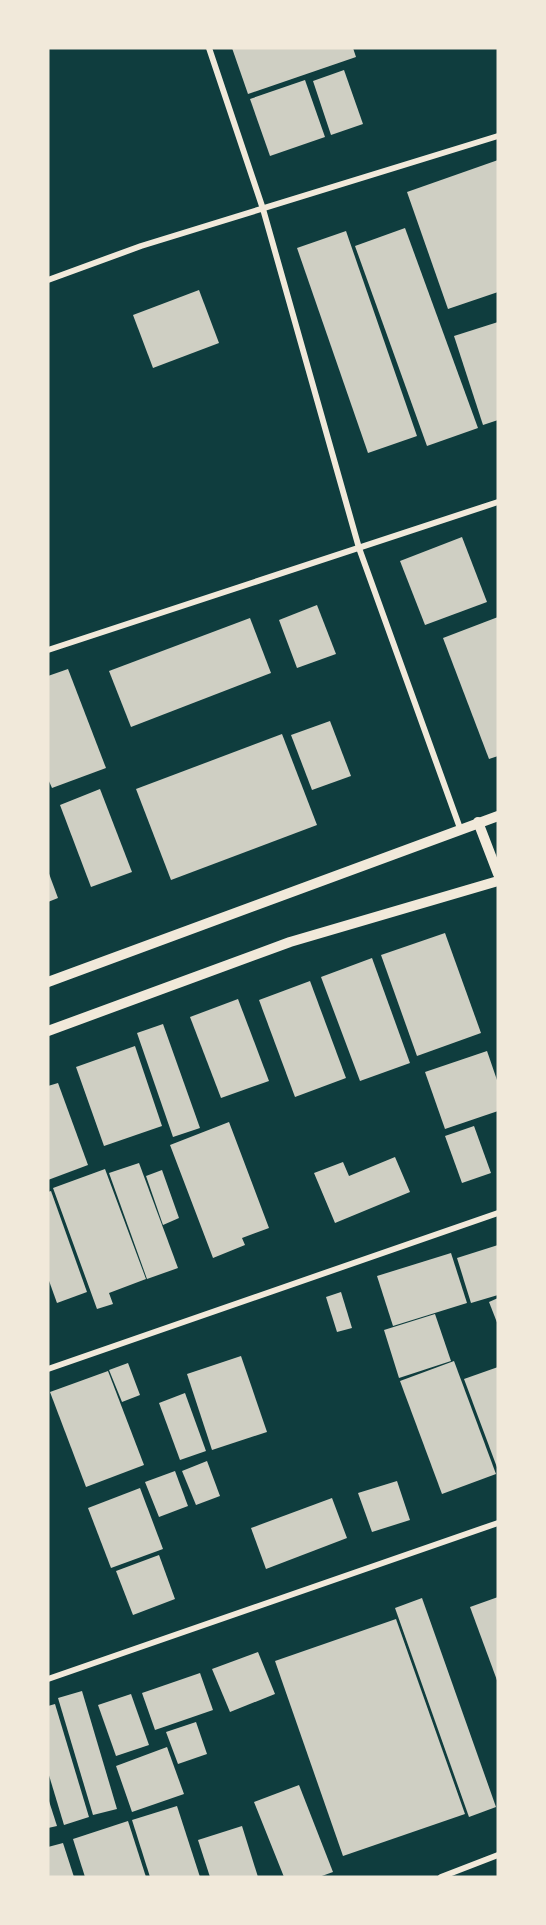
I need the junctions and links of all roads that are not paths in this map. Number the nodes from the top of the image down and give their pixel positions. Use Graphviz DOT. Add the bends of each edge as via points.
graph roads {
  1 [pos="209,48"];
  2 [pos="498,136"];
  3 [pos="262,209"];
  4 [pos="48,280"];
  5 [pos="498,502"];
  6 [pos="359,548"];
  7 [pos="48,650"];
  8 [pos="498,816"];
  9 [pos="478,822"];
  10 [pos="461,831"];
  11 [pos="498,874"];
  12 [pos="498,882"];
  13 [pos="48,982"];
  14 [pos="48,1031"];
  15 [pos="498,1212"];
  16 [pos="48,1369"];
  17 [pos="498,1523"];
  18 [pos="48,1679"];
  19 [pos="498,1855"];
  20 [pos="441,1877"];
  1 -- 3 [label="street"];
  2 -- 3 [label="street"];
  3 -- 4 [label="street"];
  3 -- 6 [label="street"];
  5 -- 6 [label="street"];
  6 -- 7 [label="street"];
  6 -- 10 [label="street"];
  8 -- 9 [label="street"];
  9 -- 10 [label="street"];
  9 -- 11 [label="street"];
  10 -- 13 [label="street"];
  12 -- 14 [label="street" via="290,942"];
  15 -- 16 [label="street"];
  17 -- 18 [label="street"];
  19 -- 20 [label="street"];
}
